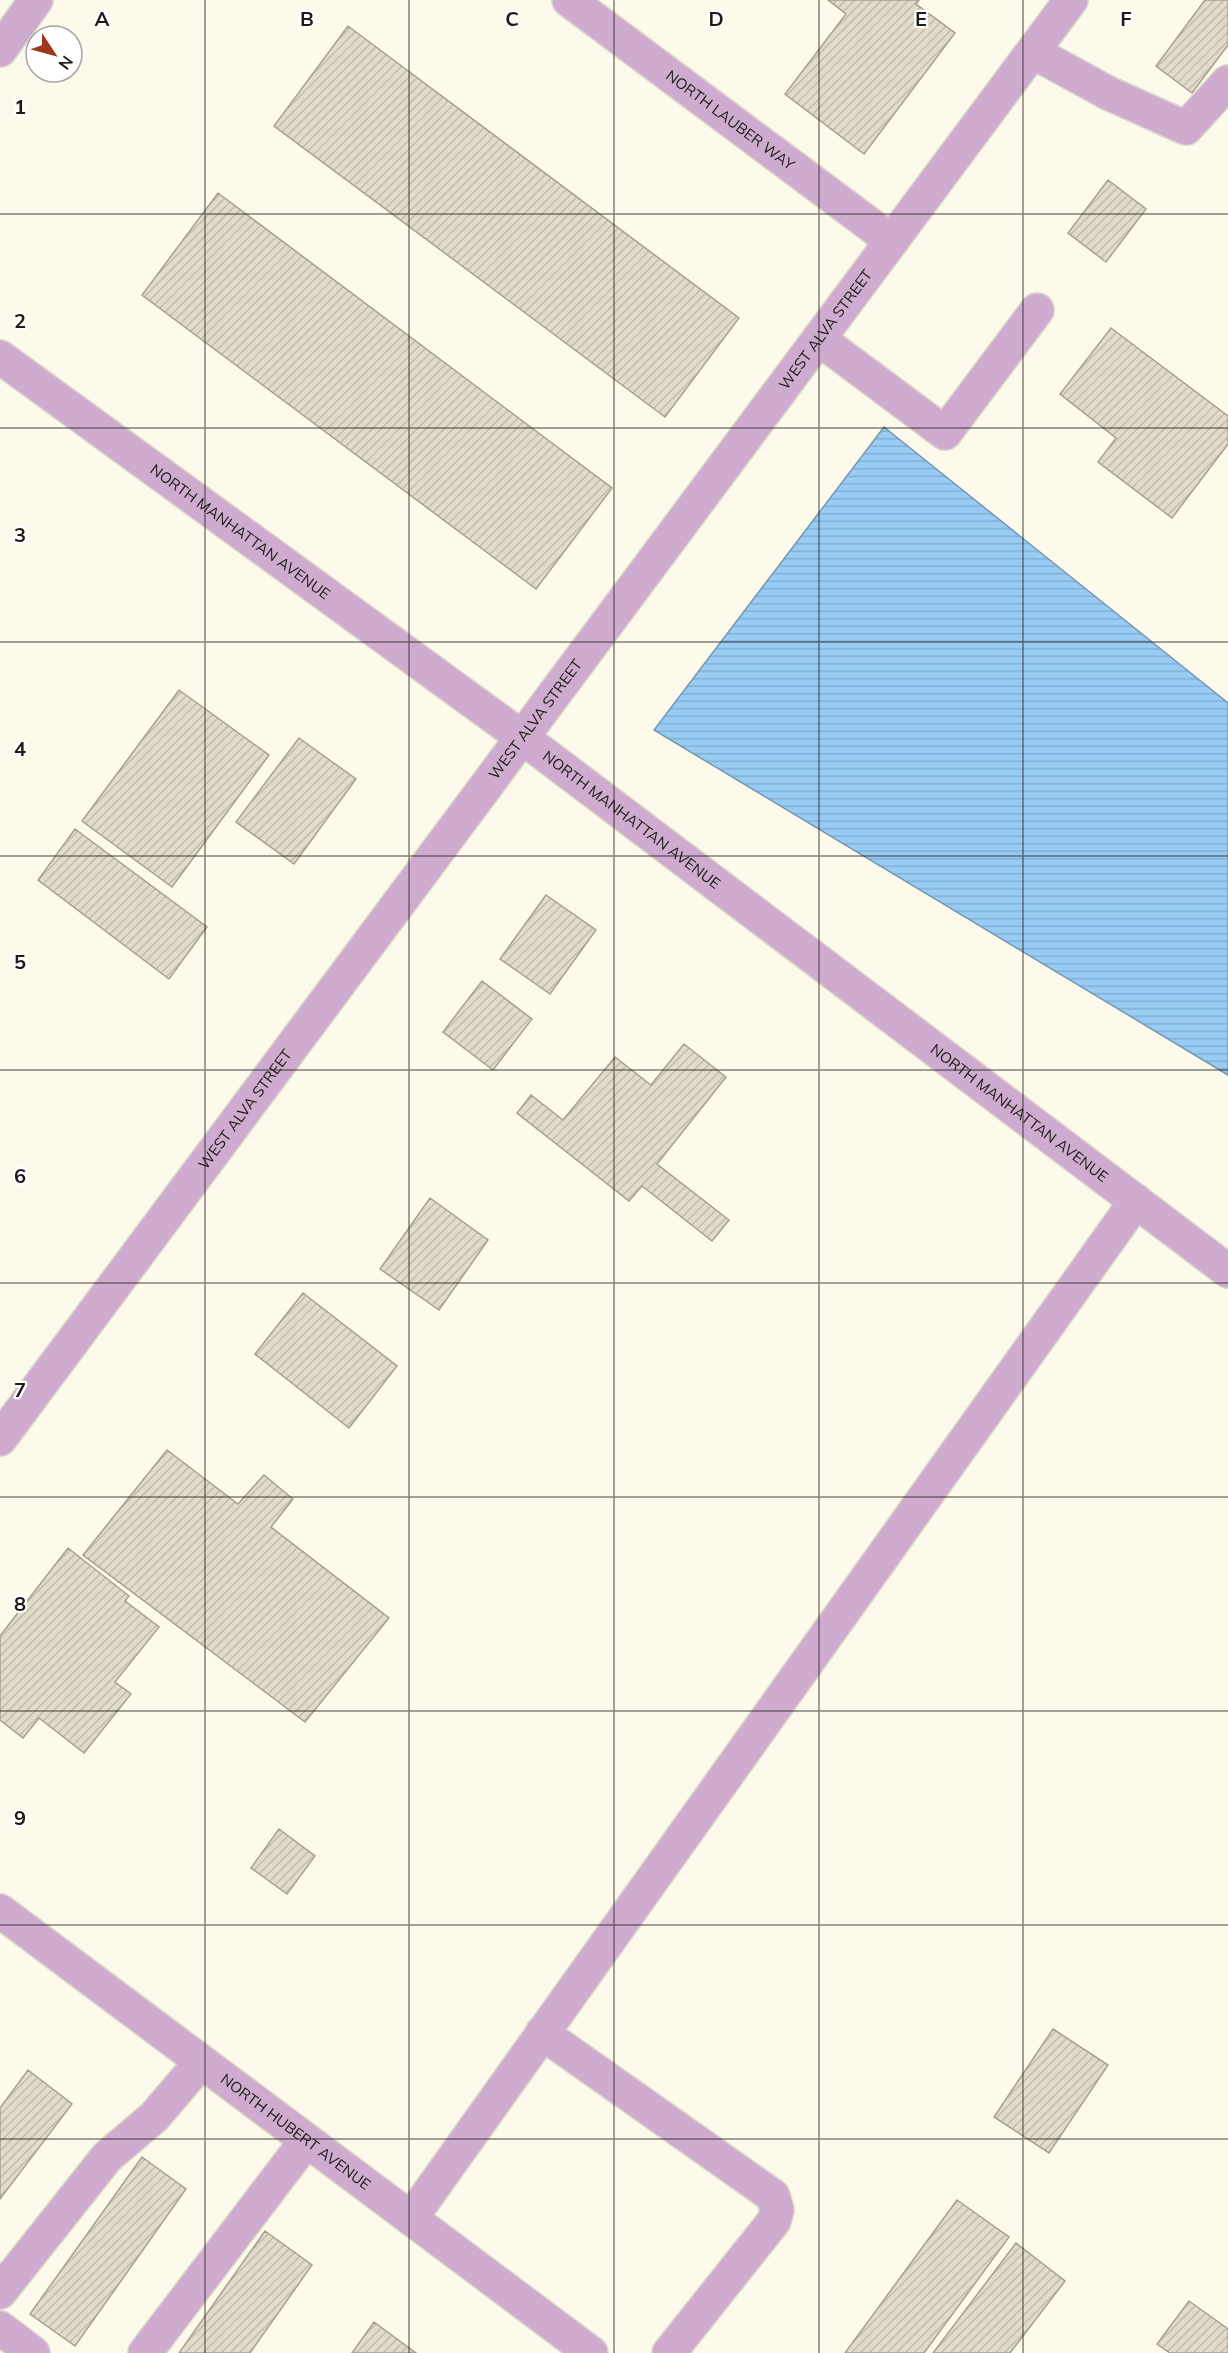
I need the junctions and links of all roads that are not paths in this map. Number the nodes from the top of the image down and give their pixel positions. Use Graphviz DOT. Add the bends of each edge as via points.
graph roads {
  1 [pos="36,0"];
  2 [pos="569,0"];
  3 [pos="1071,0"];
  4 [pos="0,50"];
  5 [pos="1033,52"];
  6 [pos="1228,82"];
  7 [pos="892,241"];
  8 [pos="1037,310"];
  9 [pos="819,339"];
  10 [pos="0,357"];
  11 [pos="523,738"];
  12 [pos="1136,1201"];
  13 [pos="1228,1271"];
  14 [pos="0,1439"];
  15 [pos="0,1911"];
  16 [pos="542,2033"];
  17 [pos="201,2062"];
  18 [pos="306,2141"];
  19 [pos="411,2218"];
  20 [pos="0,2292"];
  21 [pos="0,2328"];
  22 [pos="33,2353"];
  23 [pos="145,2353"];
  24 [pos="591,2353"];
  25 [pos="669,2353"];
  1 -- 4 [label="street"];
  2 -- 7 [label="street, NORTH LAUBER WAY"];
  3 -- 5 [label="street, WEST ALVA STREET"];
  5 -- 6 [label="street" via="1108,93 1186,128"];
  5 -- 7 [label="street, WEST ALVA STREET"];
  7 -- 9 [label="street, WEST ALVA STREET"];
  8 -- 9 [label="street" via="945,434"];
  9 -- 11 [label="street, WEST ALVA STREET"];
  10 -- 11 [label="street, NORTH MANHATTAN AVENUE"];
  11 -- 12 [label="street, NORTH MANHATTAN AVENUE"];
  11 -- 14 [label="street, WEST ALVA STREET"];
  12 -- 13 [label="street, NORTH MANHATTAN AVENUE"];
  12 -- 16 [label="street"];
  15 -- 17 [label="street, NORTH HUBERT AVENUE"];
  16 -- 19 [label="street"];
  16 -- 25 [label="street" via="773,2196 777,2210 774,2221"];
  17 -- 18 [label="street, NORTH HUBERT AVENUE"];
  17 -- 20 [label="street" via="154,2117 107,2157"];
  18 -- 19 [label="street, NORTH HUBERT AVENUE"];
  18 -- 23 [label="street"];
  19 -- 24 [label="street, NORTH HUBERT AVENUE"];
  21 -- 22 [label="street"];
}
